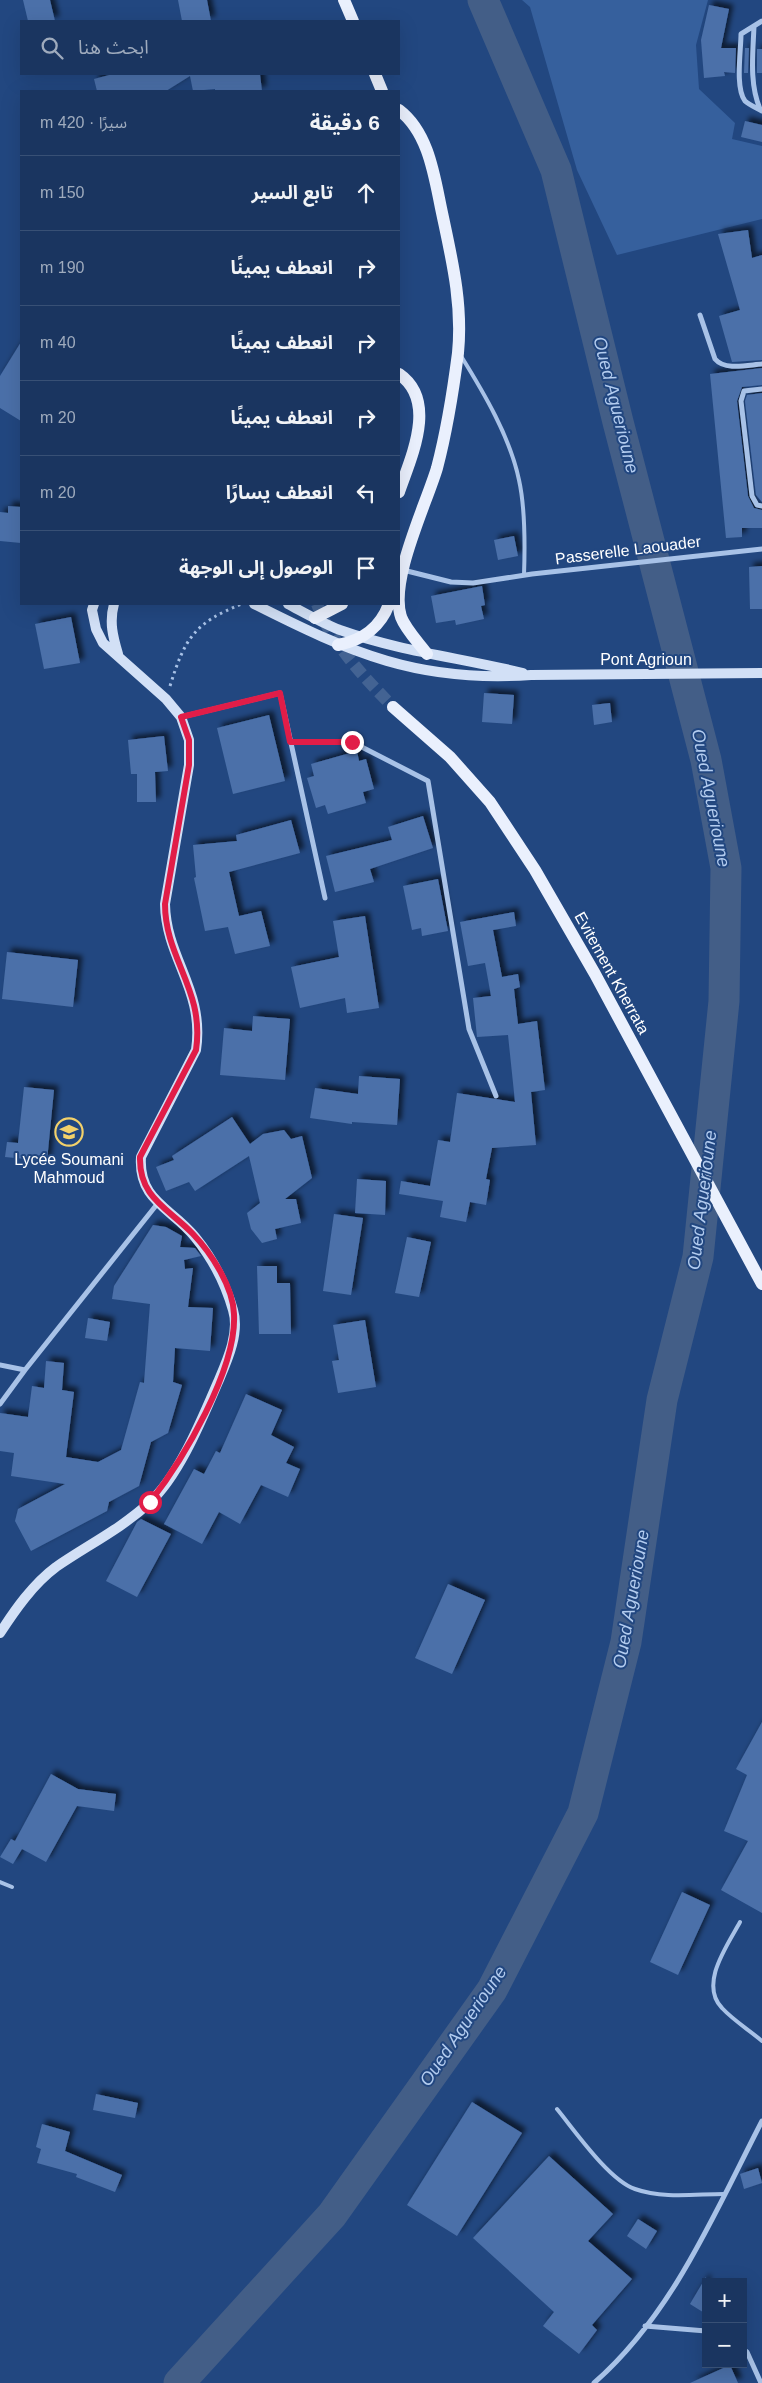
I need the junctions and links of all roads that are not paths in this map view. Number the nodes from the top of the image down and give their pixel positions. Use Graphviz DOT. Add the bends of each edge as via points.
graph roads {
  1 [pos="344,0"];
  2 [pos="353,20"];
  3 [pos="762,21"];
  4 [pos="754,26"];
  5 [pos="375,75"];
  6 [pos="382,90"];
  7 [pos="400,111"];
  8 [pos="761,111"];
  9 [pos="700,315"];
  10 [pos="458,350"];
  11 [pos="762,364"];
  12 [pos="400,375"];
  13 [pos="762,389"];
  14 [pos="400,489"];
  15 [pos="762,506"];
  16 [pos="762,549"];
  17 [pos="400,574"];
  18 [pos="524,575"];
  19 [pos="94,605"];
  20 [pos="114,605"];
  21 [pos="256,605"];
  22 [pos="290,605"];
  23 [pos="340,605"];
  24 [pos="388,605"];
  25 [pos="314,618"];
  26 [pos="363,637"];
  27 [pos="338,645"];
  28 [pos="118,654"];
  29 [pos="427,654"];
  30 [pos="762,674"];
  31 [pos="531,675"];
  32 [pos="394,706"];
  33 [pos="181,717"];
  34 [pos="290,742"];
  35 [pos="325,898"];
  36 [pos="496,1096"];
  37 [pos="158,1203"];
  38 [pos="762,1284"];
  39 [pos="0,1365"];
  40 [pos="25,1370"];
  41 [pos="0,1404"];
  42 [pos="0,1633"];
  43 [pos="0,1882"];
  44 [pos="12,1887"];
  45 [pos="740,1922"];
  46 [pos="762,2041"];
  47 [pos="557,2109"];
  48 [pos="762,2121"];
  49 [pos="724,2194"];
  50 [pos="645,2326"];
  51 [pos="702,2331"];
  52 [pos="747,2352"];
  53 [pos="594,2383"];
  54 [pos="761,2383"];
  1 -- 2 [label="main road"];
  3 -- 4 [label="street"];
  4 -- 8 [label="street" via="755,97"];
  4 -- 8 [label="street" via="742,34 741,93 746,102"];
  5 -- 6 [label="main road"];
  7 -- 10 [label="main road" via="416,127 437,188 458,293"];
  9 -- 11 [label="street" via="718,363 728,366"];
  10 -- 17 [label="main road" via="448,422 436,469"];
  10 -- 18 [label="lane" via="493,413 519,480"];
  12 -- 14 [label="main road" via="414,389 419,414 415,443"];
  13 -- 15 [label="street" via="744,391 741,401 752,496 757,505"];
  16 -- 18 [label="street, Passerelle Laouader"];
  17 -- 18 [label="street, Passerelle Laouader" via="462,583"];
  17 -- 29 [label="main road" via="401,617"];
  19 -- 28 [label="main road" via="99,636"];
  20 -- 28 [label="main road" via="112,632"];
  21 -- 27 [label="main road"];
  22 -- 25 [label="main road"];
  23 -- 25 [label="main road"];
  24 -- 26 [label="main road" via="379,624"];
  25 -- 26 [label="main road"];
  26 -- 27 [label="main road"];
  26 -- 29 [label="main road"];
  27 -- 31 [label="main road" via="373,658 427,671 472,677"];
  28 -- 33 [label="main road"];
  29 -- 31 [label="main road"];
  30 -- 31 [label="main road, Pont Agrioun"];
  32 -- 38 [label="main road, Evitement Kherrata" via="450,757 490,802 535,870 595,974"];
  33 -- 34 [label="street" via="280,693"];
  33 -- 37 [label="main road" via="189,740 189,765 165,904 165,921 190,989 199,1032 196,1050 140,1157 140,1171 146,1188"];
  34 -- 35 [label="street"];
  34 -- 36 [label="street" via="352,742 428,780 469,1029"];
  37 -- 40 [label="street"];
  37 -- 42 [label="main road" via="194,1235 216,1264 227,1288 234,1313 233,1342 224,1367 196,1432 174,1471 150,1502 54,1569 28,1595"];
  39 -- 40 [label="street"];
  40 -- 41 [label="street"];
  43 -- 44 [label="lane"];
  45 -- 46 [label="lane" via="717,1966 712,1990 721,2008"];
  47 -- 49 [label="lane" via="603,2166 634,2189 671,2195"];
  48 -- 49 [label="street"];
  49 -- 50 [label="street" via="671,2293"];
  50 -- 51 [label="street"];
  50 -- 53 [label="street"];
  52 -- 54 [label="street"];
}
